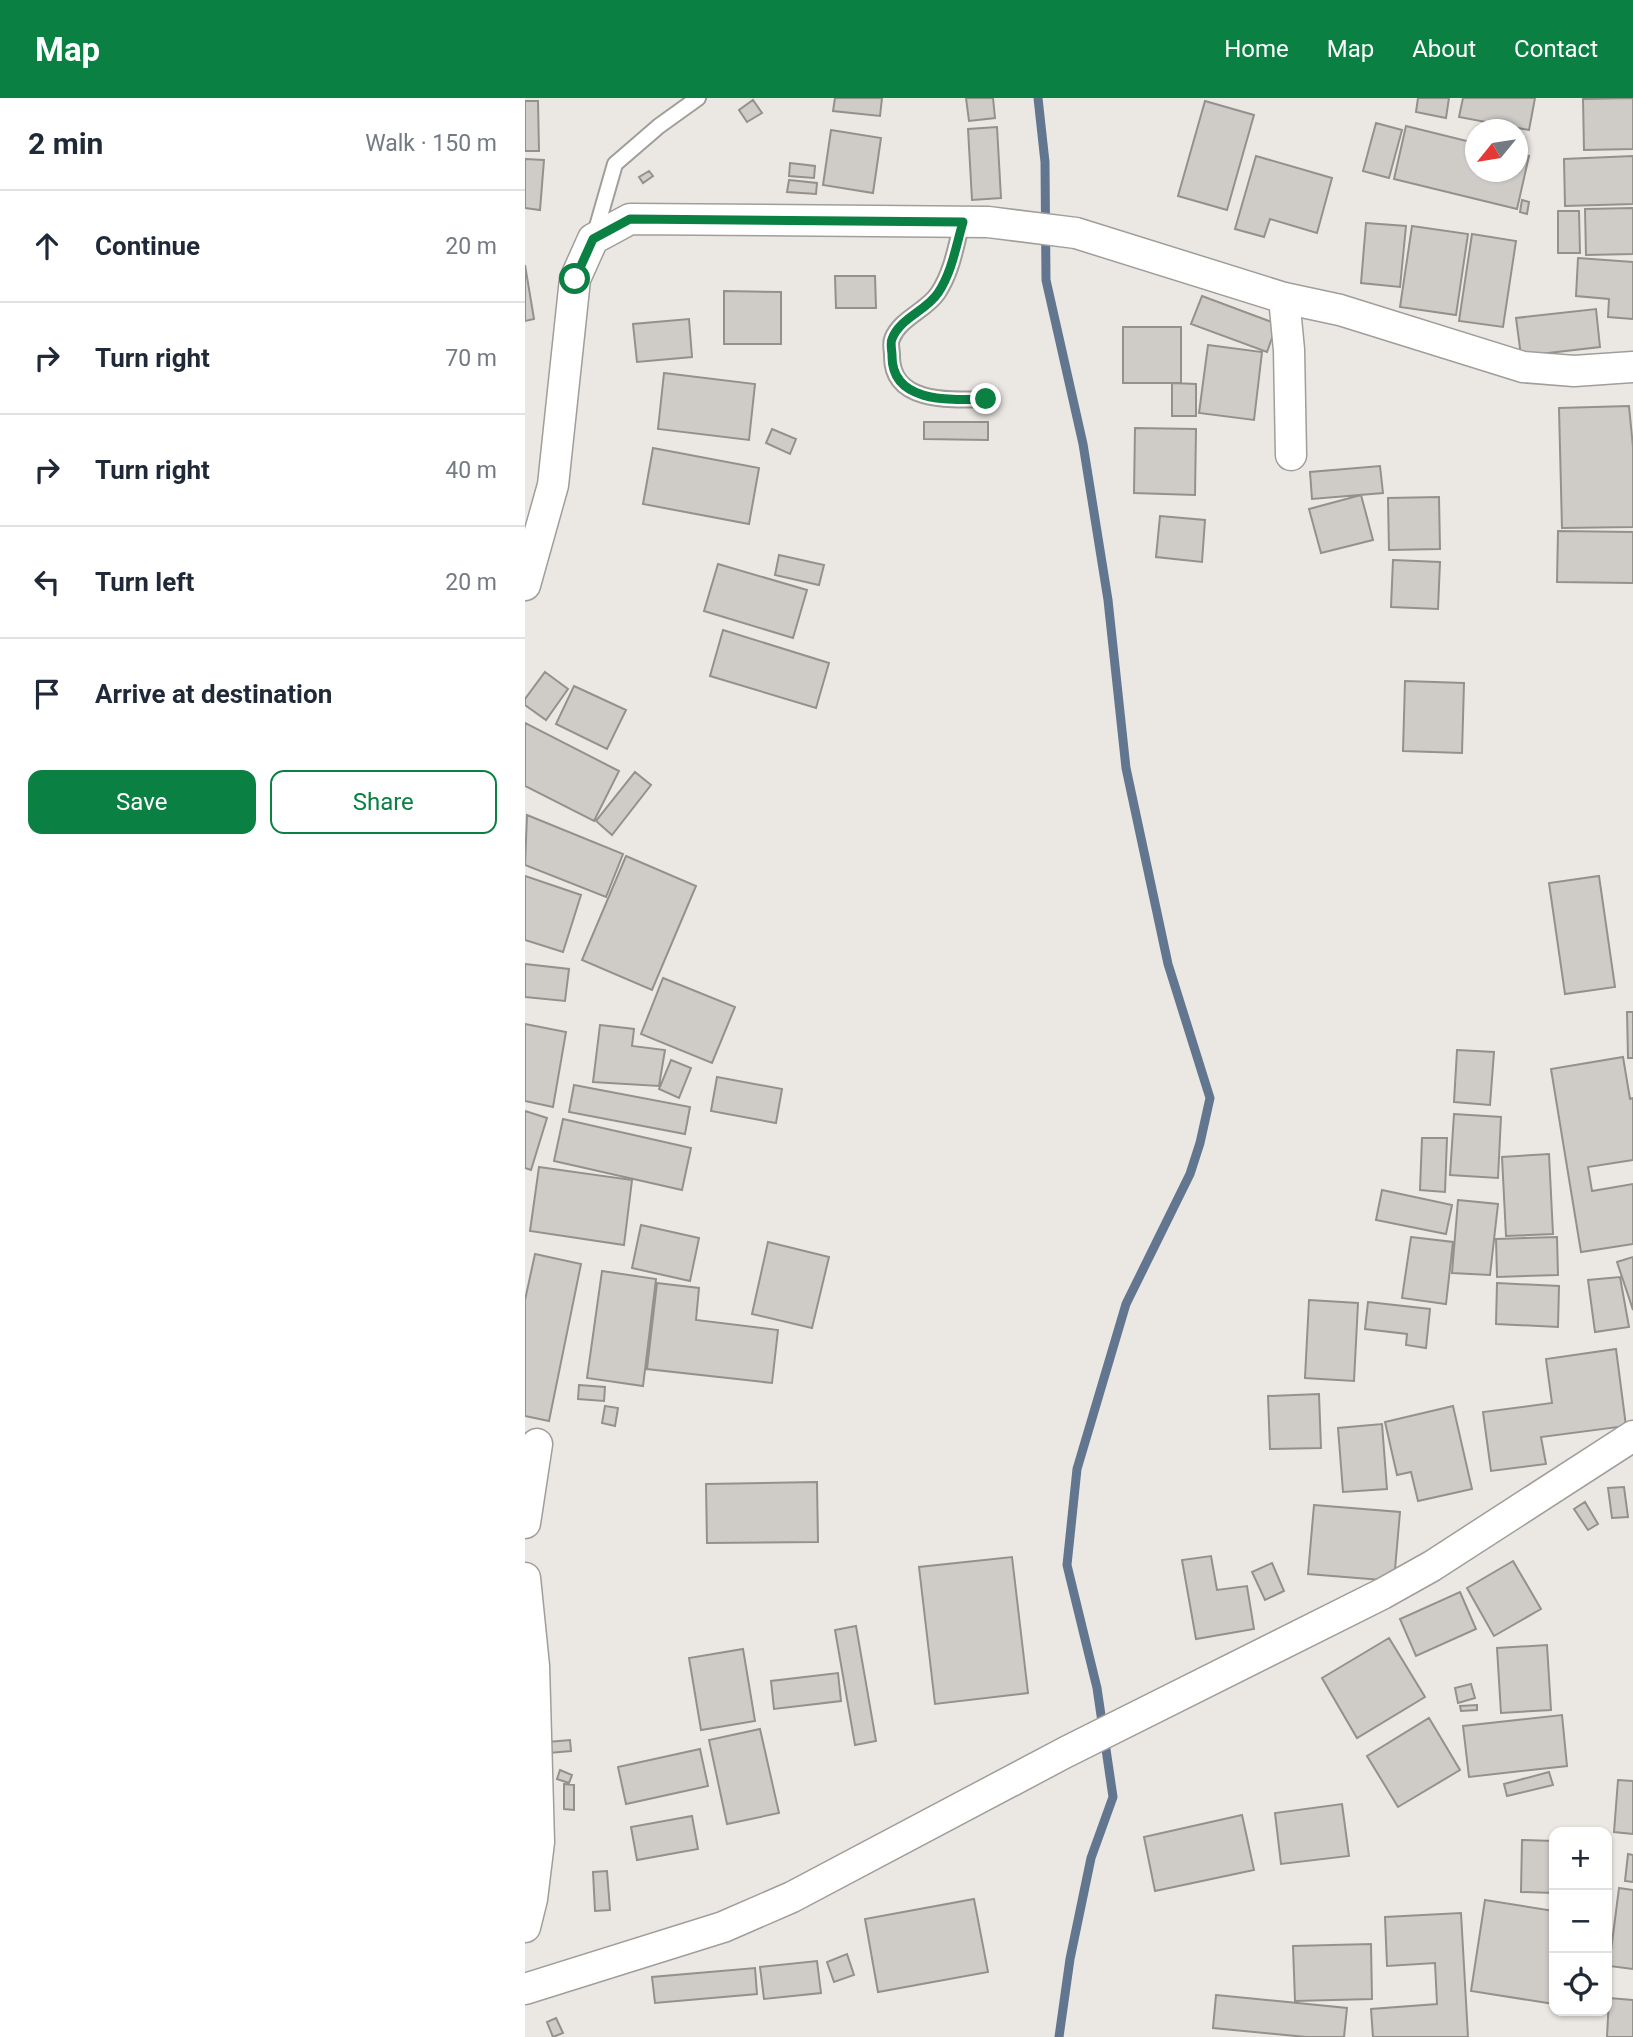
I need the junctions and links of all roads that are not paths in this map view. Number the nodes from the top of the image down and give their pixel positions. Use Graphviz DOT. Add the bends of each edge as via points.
graph roads {
  1 [pos="698,98"];
  2 [pos="975,222"];
  3 [pos="593,239"];
  4 [pos="1285,298"];
  5 [pos="1633,367"];
  6 [pos="986,399"];
  7 [pos="1291,454"];
  8 [pos="527,573"];
  9 [pos="1633,1436"];
  10 [pos="537,1444"];
  11 [pos="525,1523"];
  12 [pos="525,1578"];
  13 [pos="525,1927"];
  14 [pos="525,1989"];
  1 -- 3 [label="lane" via="615,164"];
  2 -- 3 [label="street" via="630,219"];
  2 -- 4 [label="street" via="1076,233"];
  2 -- 6 [label="lane" via="936,296 905,322 892,340 891,370 908,390 943,400"];
  3 -- 8 [label="street" via="575,279 553,485"];
  4 -- 5 [label="street" via="1340,310 1523,367 1574,371"];
  4 -- 7 [label="street"];
  9 -- 14 [label="street" via="1382,1594 1066,1752 792,1897 723,1927"];
  10 -- 11 [label="street"];
  12 -- 13 [label="street" via="534,1666 539,1842"];
}
